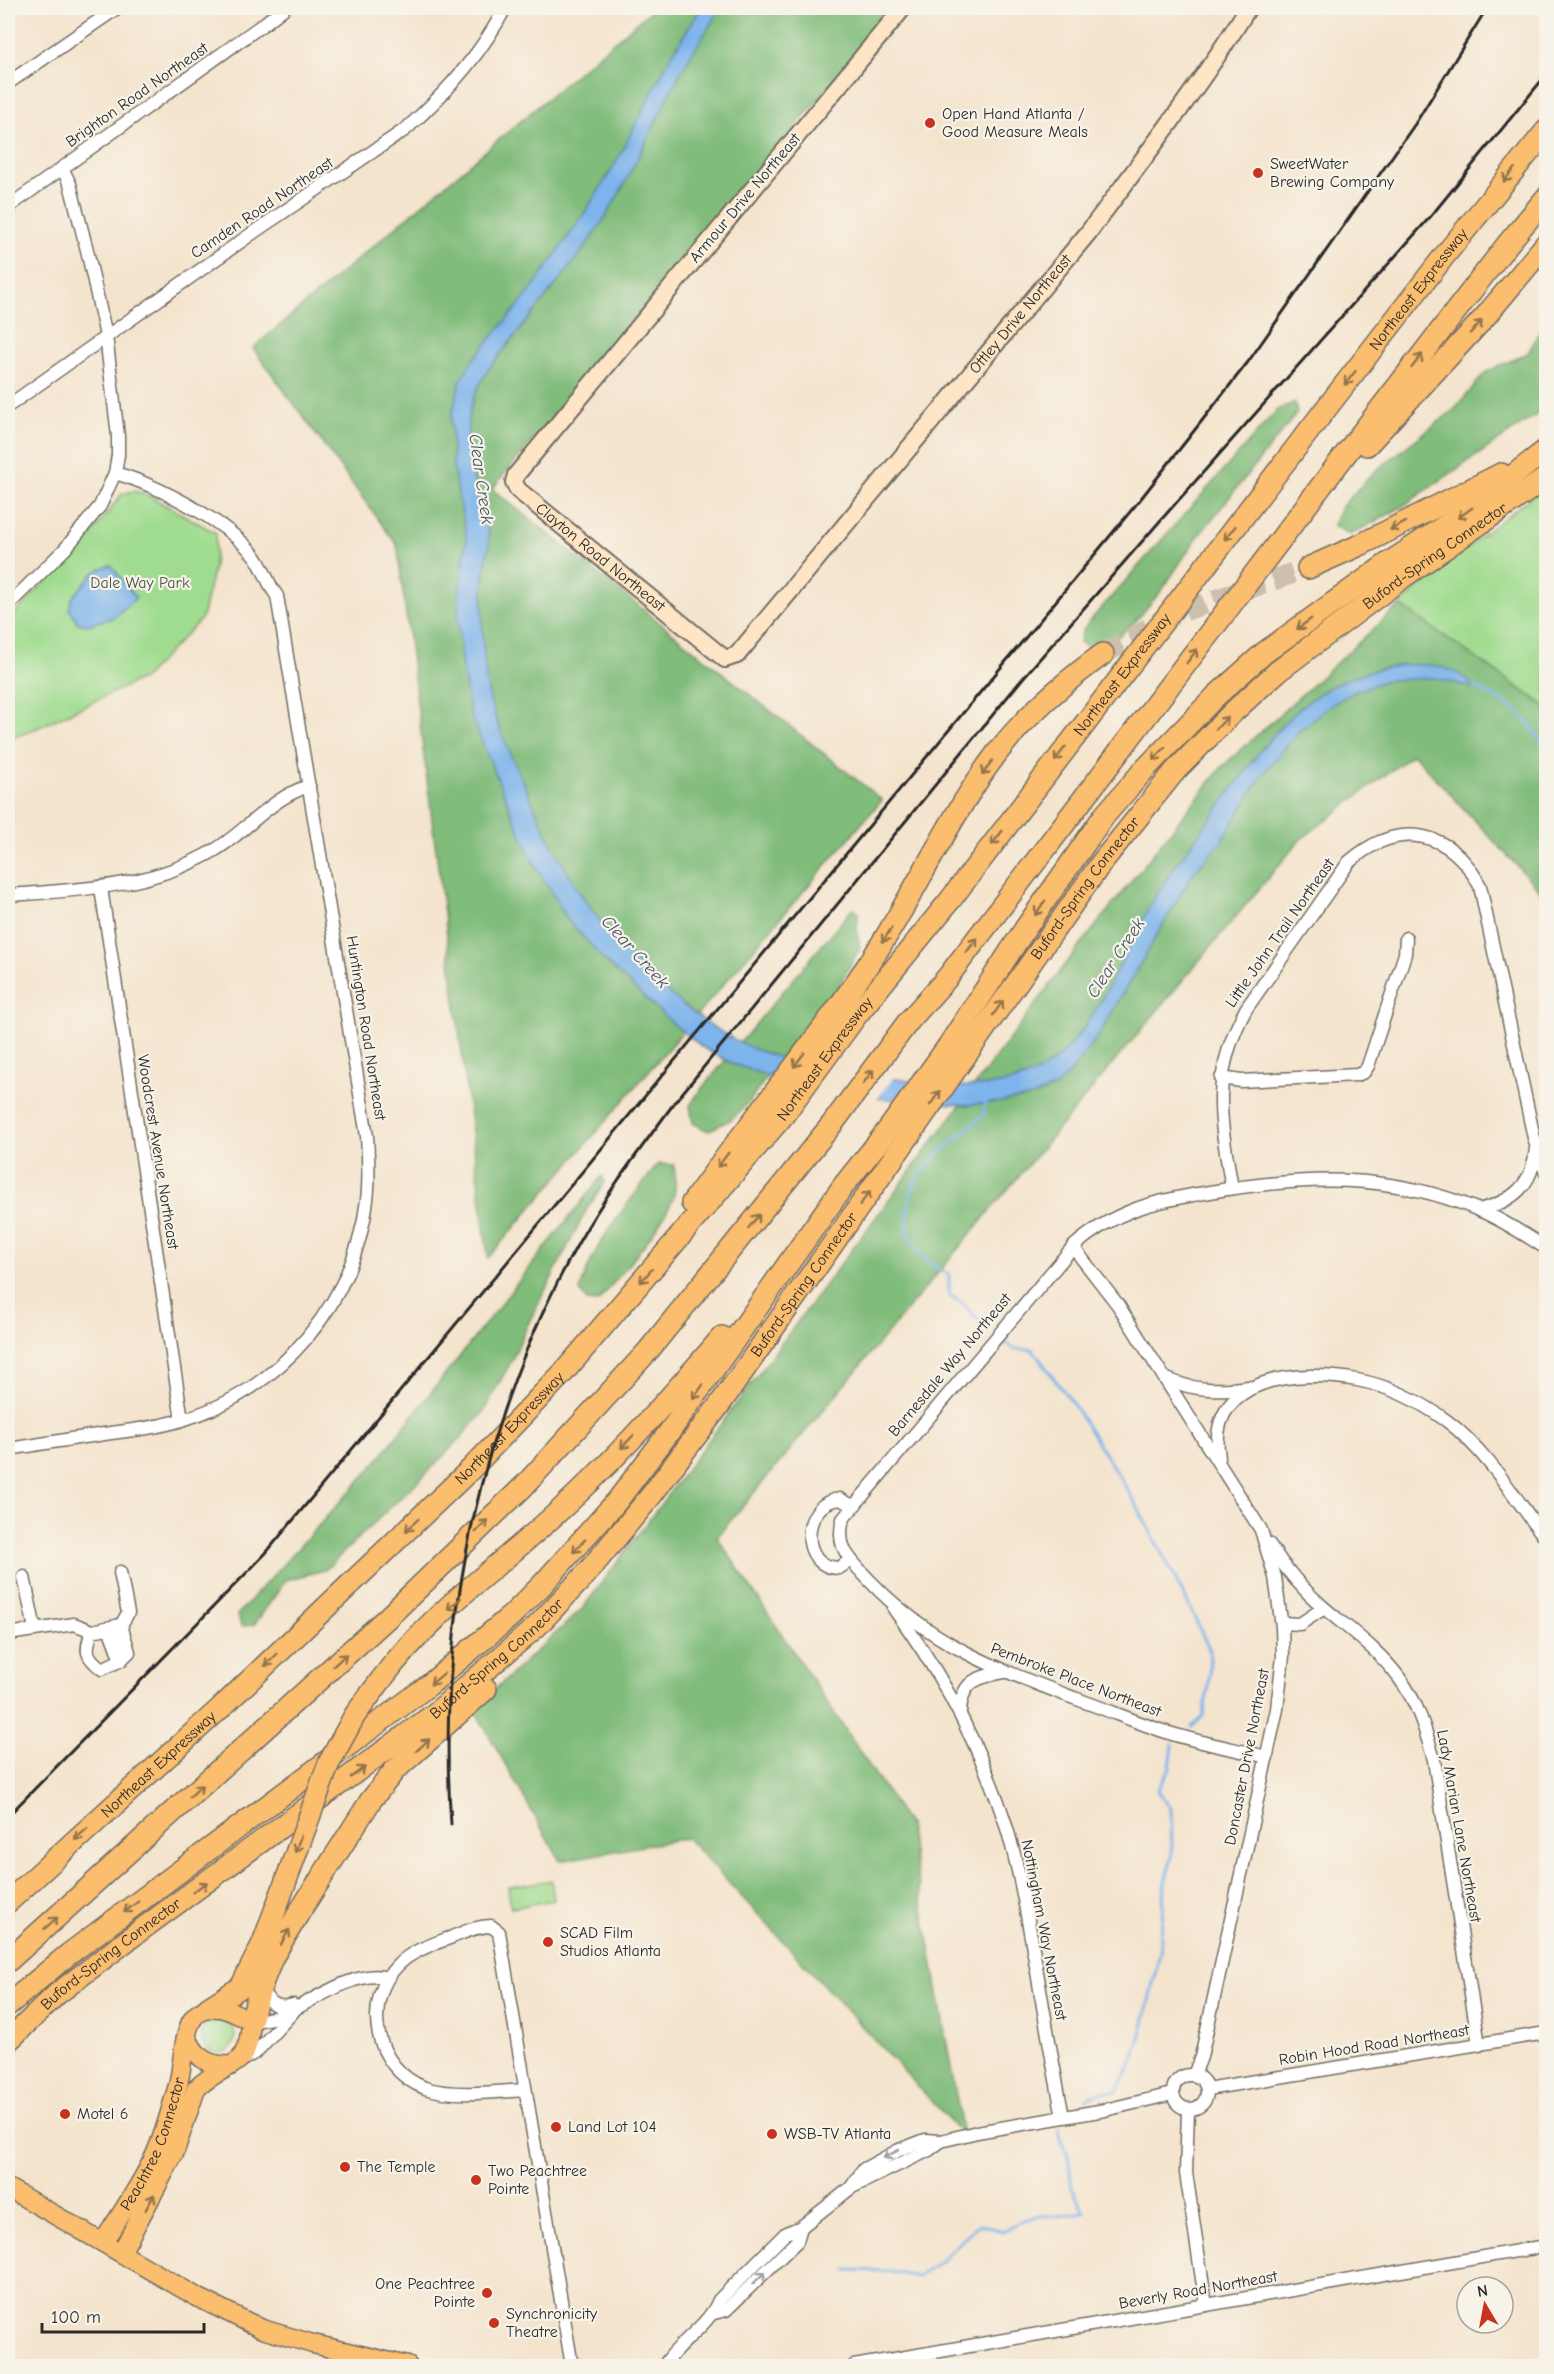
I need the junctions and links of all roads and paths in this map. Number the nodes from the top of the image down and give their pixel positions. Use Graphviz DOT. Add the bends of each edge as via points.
graph roads {
  1 [pos="117,8"];
  2 [pos="284,8"];
  3 [pos="505,8"];
  4 [pos="903,8"];
  5 [pos="1248,8"];
  6 [pos="8,83"];
  7 [pos="1546,131"];
  8 [pos="62,168"];
  9 [pos="1546,198"];
  10 [pos="8,207"];
  11 [pos="1546,244"];
  12 [pos="106,336"];
  13 [pos="587,389"];
  14 [pos="8,406"];
  15 [pos="1545,451"];
  16 [pos="115,473"];
  17 [pos="1546,477"];
  18 [pos="1280,540"];
  19 [pos="1308,568"];
  20 [pos="8,605"];
  21 [pos="776,609"];
  22 [pos="1103,654"];
  23 [pos="309,786"];
  24 [pos="101,888"];
  25 [pos="8,895"];
  26 [pos="1406,938"];
  27 [pos="957,1050"];
  28 [pos="1221,1078"];
  29 [pos="896,1135"];
  30 [pos="1536,1141"];
  31 [pos="1546,1173"];
  32 [pos="1232,1188"];
  33 [pos="1478,1210"];
  34 [pos="817,1224"];
  35 [pos="684,1232"];
  36 [pos="1073,1247"];
  37 [pos="1546,1248"];
  38 [pos="1167,1379"];
  39 [pos="1250,1387"];
  40 [pos="182,1420"];
  41 [pos="8,1449"];
  42 [pos="1219,1462"];
  43 [pos="853,1506"];
  44 [pos="1260,1530"];
  45 [pos="1546,1539"];
  46 [pos="851,1560"];
  47 [pos="120,1572"];
  48 [pos="24,1577"];
  49 [pos="888,1599"];
  50 [pos="1324,1608"];
  51 [pos="1281,1623"];
  52 [pos="115,1626"];
  53 [pos="536,1627"];
  54 [pos="35,1629"];
  55 [pos="92,1631"];
  56 [pos="8,1634"];
  57 [pos="1005,1671"];
  58 [pos="960,1714"];
  59 [pos="1267,1757"];
  60 [pos="17,1888"];
  61 [pos="8,1902"];
  62 [pos="8,1961"];
  63 [pos="387,1978"];
  64 [pos="260,1989"];
  65 [pos="306,2002"];
  66 [pos="8,2005"];
  67 [pos="208,2008"];
  68 [pos="251,2021"];
  69 [pos="1546,2033"];
  70 [pos="187,2037"];
  71 [pos="8,2042"];
  72 [pos="1479,2045"];
  73 [pos="235,2063"];
  74 [pos="1194,2075"];
  75 [pos="1207,2089"];
  76 [pos="525,2090"];
  77 [pos="1172,2094"];
  78 [pos="1188,2110"];
  79 [pos="1063,2117"];
  80 [pos="8,2187"];
  81 [pos="103,2242"];
  82 [pos="1546,2246"];
  83 [pos="122,2253"];
  84 [pos="1206,2305"];
  85 [pos="354,2360"];
  86 [pos="406,2366"];
  87 [pos="572,2367"];
  88 [pos="664,2367"];
  89 [pos="854,2367"];
  1 -- 6 [label="street"];
  2 -- 8 [label="street, Brighton Road Northeast"];
  3 -- 12 [label="street, Camden Road Northeast" via="458,76 406,129"];
  4 -- 13 [label="street, Armour Drive Northeast"];
  5 -- 21 [label="street, Ottley Drive Northeast" via="1210,67 1088,233"];
  7 -- 35 [label="highway, Northeast Expressway, one-way" via="1445,255 782,1117"];
  8 -- 10 [label="street, Brighton Road Northeast"];
  8 -- 12 [label="street" via="70,184"];
  18 -- 9 [label="highway, one-way"];
  18 -- 11 [label="highway, one-way" via="1484,318"];
  12 -- 14 [label="street, Camden Road Northeast"];
  12 -- 16 [label="street" via="118,436"];
  13 -- 21 [label="street, Clayton Road Northeast" via="516,475 518,490 720,657 729,660 737,655"];
  15 -- 19 [label="highway, one-way"];
  15 -- 27 [label="highway, Buford-Spring Connector, one-way" via="1466,513 1387,564 1264,653 1180,732 1104,816 1025,929"];
  16 -- 20 [label="street" via="100,506 84,527"];
  16 -- 23 [label="street, Huntington Road Northeast" via="145,483 215,521 256,557 277,596"];
  27 -- 17 [label="highway, Buford-Spring Connector, one-way" via="1175,771 1233,712 1322,636"];
  62 -- 18 [label="highway, one-way" via="387,1618 523,1486 648,1351 833,1124"];
  22 -- 35 [label="highway, one-way" via="1058,688 998,752 966,799 898,917 834,1013 691,1204"];
  23 -- 24 [label="street" via="282,797 235,837 193,861 148,879"];
  23 -- 40 [label="street, Huntington Road Northeast" via="367,1136 369,1176 364,1221 341,1288 300,1347 245,1392"];
  24 -- 25 [label="street"];
  24 -- 40 [label="street, Woodcrest Avenue Northeast"];
  26 -- 28 [label="street" via="1405,954 1364,1072 1241,1081"];
  27 -- 29 [label="highway, Buford-Spring Connector"];
  28 -- 30 [label="street, Little John Trail Northeast" via="1230,1041 1246,1009 1349,862 1383,840 1424,837 1442,843 1458,855 1480,886"];
  28 -- 32 [label="street, Little John Trail Northeast" via="1221,1124"];
  29 -- 34 [label="highway, Buford-Spring Connector" via="844,1185"];
  53 -- 29 [label="highway, Buford-Spring Connector, one-way" via="650,1497 720,1404"];
  30 -- 31 [label="street, Little John Trail Northeast"];
  30 -- 33 [label="street" via="1533,1166 1522,1187 1503,1203"];
  32 -- 33 [label="street, Barnesdale Way Northeast" via="1293,1180 1357,1180 1419,1191"];
  32 -- 36 [label="street, Barnesdale Way Northeast" via="1133,1208 1101,1224"];
  33 -- 37 [label="street, Barnesdale Way Northeast"];
  34 -- 66 [label="highway, Buford-Spring Connector, one-way" via="617,1501 512,1615 429,1685 69,1953"];
  34 -- 67 [label="highway, one-way, bridge" via="699,1364 574,1498 418,1635 381,1680 355,1715 329,1763 262,1943 241,1987"];
  35 -- 60 [label="highway, Northeast Expressway, one-way" via="563,1373 471,1469 226,1703"];
  36 -- 38 [label="street, Doncaster Drive Northeast" via="1118,1305"];
  36 -- 43 [label="street, Barnesdale Way Northeast"];
  38 -- 39 [label="street" via="1198,1389"];
  38 -- 42 [label="street, Doncaster Drive Northeast"];
  39 -- 42 [label="street" via="1222,1417 1217,1437"];
  39 -- 45 [label="street" via="1290,1379 1334,1377 1358,1380 1404,1395 1435,1412 1465,1437"];
  40 -- 41 [label="street, Huntington Road Northeast"];
  42 -- 44 [label="street, Doncaster Drive Northeast"];
  43 -- 46 [label="street, Barnesdale Way Northeast" via="839,1533 842,1548"];
  43 -- 46 [label="street" via="840,1499 826,1503 814,1516 808,1533 813,1551 825,1565 839,1568"];
  44 -- 50 [label="street, Lady Marian Lane Northeast" via="1288,1571"];
  44 -- 51 [label="street, Doncaster Drive Northeast" via="1275,1577"];
  46 -- 49 [label="street, Barnesdale Way Northeast"];
  47 -- 52 [label="street" via="128,1613"];
  48 -- 54 [label="street"];
  49 -- 57 [label="street, Pembroke Place Northeast" via="971,1657"];
  49 -- 58 [label="street, Nottingham Way Northeast"];
  50 -- 51 [label="street" via="1300,1624"];
  50 -- 72 [label="street, Lady Marian Lane Northeast" via="1389,1665 1411,1695 1425,1727 1434,1760"];
  51 -- 59 [label="street, Doncaster Drive Northeast" via="1281,1686"];
  52 -- 55 [label="street"];
  52 -- 55 [label="street" via="121,1660 102,1670 90,1660 87,1647"];
  64 -- 53 [label="highway, one-way" via="294,1920 371,1800 395,1770 502,1675"];
  71 -- 53 [label="highway, Buford-Spring Connector, one-way" via="57,1994 434,1715"];
  54 -- 55 [label="street" via="74,1624"];
  54 -- 56 [label="street"];
  57 -- 58 [label="street" via="989,1674 965,1688 960,1698"];
  57 -- 59 [label="street, Pembroke Place Northeast" via="1167,1732"];
  58 -- 79 [label="street, Nottingham Way Northeast" via="993,1788 1016,1860"];
  59 -- 74 [label="street, Doncaster Drive Northeast"];
  60 -- 61 [label="highway, Northeast Expressway"];
  63 -- 65 [label="street" via="378,1975 339,1986"];
  63 -- 76 [label="street" via="376,2013 378,2032 383,2050 408,2079 446,2092"];
  63 -- 76 [label="street" via="411,1955 473,1929 496,1929"];
  64 -- 65 [label="street" via="268,2001 280,2007"];
  64 -- 68 [label="highway"];
  65 -- 68 [label="street" via="276,2018"];
  65 -- 73 [label="street" via="256,2052"];
  67 -- 68 [label="main road" via="225,2008"];
  67 -- 70 [label="main road, Peachtree Connector" via="194,2016"];
  68 -- 73 [label="main road" via="247,2050"];
  69 -- 72 [label="street, Robin Hood Road Northeast"];
  70 -- 73 [label="main road, Peachtree Connector" via="201,2060 217,2065"];
  70 -- 81 [label="main road, Peachtree Connector" via="181,2075 155,2155"];
  72 -- 75 [label="street, Robin Hood Road Northeast"];
  83 -- 73 [label="main road, Peachtree Connector, one-way" via="171,2162 196,2089"];
  74 -- 75 [label="street" via="1203,2080"];
  74 -- 77 [label="street" via="1180,2078"];
  75 -- 78 [label="street" via="1204,2102"];
  76 -- 87 [label="street"];
  77 -- 78 [label="street" via="1178,2105"];
  77 -- 79 [label="street"];
  78 -- 84 [label="street" via="1186,2173"];
  79 -- 88 [label="street" via="941,2141 852,2187 801,2227 786,2233 718,2300 714,2313"];
  80 -- 81 [label="main road"];
  81 -- 83 [label="main road"];
  82 -- 84 [label="street, Beverly Road Northeast"];
  83 -- 85 [label="main road" via="262,2329"];
  84 -- 89 [label="street, Beverly Road Northeast"];
  85 -- 86 [label="main road"];
}
